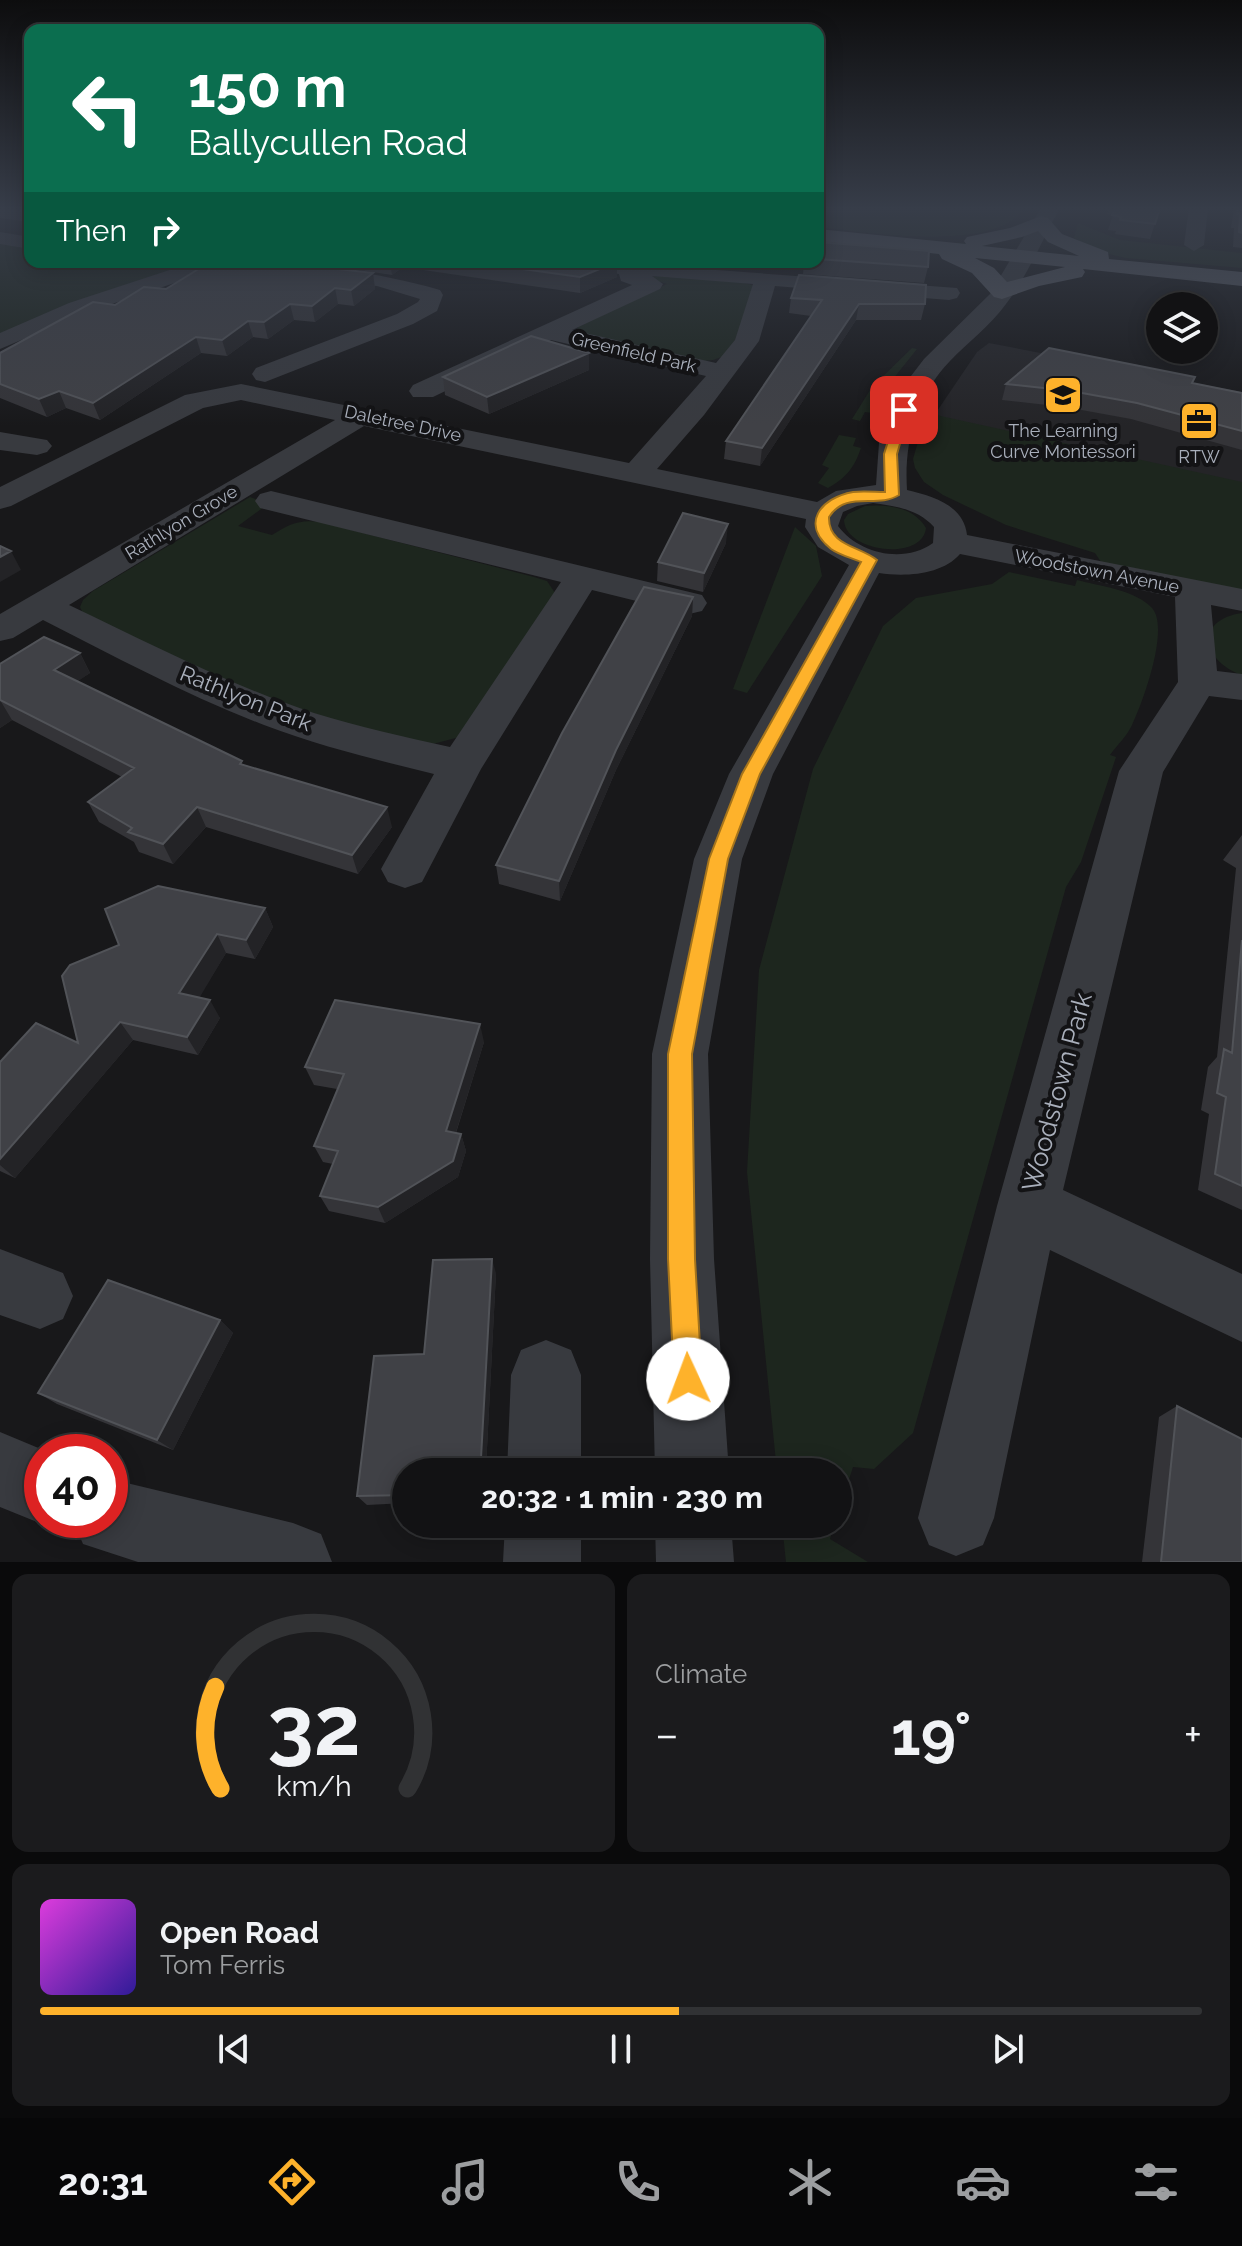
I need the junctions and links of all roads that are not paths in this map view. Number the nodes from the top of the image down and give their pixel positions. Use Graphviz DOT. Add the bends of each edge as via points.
graph roads {
  1 [pos="765,280"];
  2 [pos="159,281"];
  3 [pos="382,281"];
  4 [pos="644,281"];
  5 [pos="778,281"];
  6 [pos="996,281"];
  7 [pos="1011,281"];
  8 [pos="1031,281"];
  9 [pos="1002,292"];
  10 [pos="949,293"];
  11 [pos="547,332"];
  12 [pos="0,342"];
  13 [pos="722,372"];
  14 [pos="265,374"];
  15 [pos="423,391"];
  16 [pos="363,415"];
  17 [pos="0,441"];
  18 [pos="37,446"];
  19 [pos="637,473"];
  20 [pos="892,495"];
  21 [pos="0,499"];
  22 [pos="271,501"];
  23 [pos="824,513"];
  24 [pos="951,542"];
  25 [pos="869,560"];
  26 [pos="583,576"];
  27 [pos="1217,595"];
  28 [pos="689,603"];
  29 [pos="41,605"];
  30 [pos="0,630"];
  31 [pos="1220,684"];
  32 [pos="461,765"];
  33 [pos="405,869"];
  34 [pos="1028,1206"];
  35 [pos="1242,1309"];
  36 [pos="546,1375"];
  37 [pos="544,1458"];
  38 [pos="691,1458"];
  39 [pos="0,1469"];
  40 [pos="24,1479"];
  41 [pos="956,1518"];
  42 [pos="128,1521"];
  43 [pos="543,1538"];
  44 [pos="694,1538"];
  45 [pos="293,1562"];
  46 [pos="542,1562"];
  47 [pos="695,1562"];
  1 -- 13 [label="street, Greenfield Park" via="747,341"];
  2 -- 12 [label="street" via="77,308"];
  3 -- 14 [label="street" via="422,291 432,299 429,306"];
  4 -- 11 [label="street, Greenfield Park" via="652,284"];
  5 -- 10 [label="street, Greenfield Park"];
  6 -- 9 [label="main road"];
  7 -- 9 [label="street"];
  8 -- 9 [label="main road"];
  9 -- 20 [label="street" via="932,365 914,392 890,454"];
  11 -- 13 [label="street, Greenfield Park"];
  11 -- 15 [label="street, Greenfield Park"];
  13 -- 19 [label="street, Greenfield Park"];
  16 -- 19 [label="street, Daletree Drive"];
  16 -- 21 [label="street, Daletree Drive" via="254,393 218,394"];
  16 -- 29 [label="street, Rathlyon Grove"];
  17 -- 18 [label="street"];
  19 -- 23 [label="street, Daletree Drive"];
  20 -- 23 [label="street" via="854,496"];
  20 -- 24 [label="street" via="931,508 945,519"];
  22 -- 26 [label="street"];
  23 -- 25 [label="street" via="821,527 826,537"];
  24 -- 25 [label="street" via="944,552 912,563"];
  24 -- 27 [label="street, Woodstown Avenue"];
  25 -- 38 [label="street" via="751,774 724,845 680,1054"];
  26 -- 28 [label="street"];
  26 -- 32 [label="street"];
  27 -- 31 [label="street, Woodstown Park"];
  29 -- 30 [label="street, Rathlyon Grove"];
  29 -- 32 [label="street, Rathlyon Park" via="280,716"];
  31 -- 34 [label="street, Woodstown Park" via="1141,771"];
  32 -- 33 [label="street"];
  34 -- 35 [label="street"];
  34 -- 41 [label="street, Woodstown Park"];
  36 -- 37 [label="street"];
  39 -- 40 [label="street"];
  42 -- 45 [label="street"];
  43 -- 46 [label="street"];
  44 -- 47 [label="street"];
}
